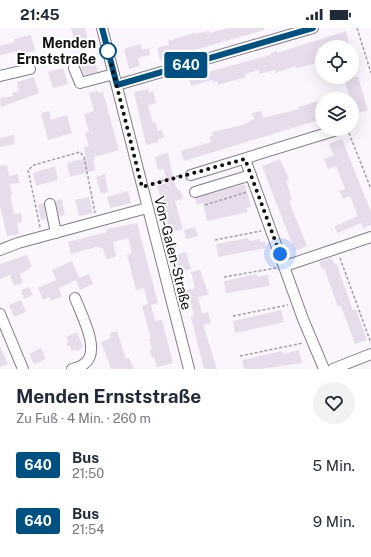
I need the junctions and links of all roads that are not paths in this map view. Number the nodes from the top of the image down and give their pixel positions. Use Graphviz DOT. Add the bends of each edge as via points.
graph roads {
  1 [pos="102,28"];
  2 [pos="311,28"];
  3 [pos="74,68"];
  4 [pos="30,69"];
  5 [pos="114,74"];
  6 [pos="0,76"];
  7 [pos="117,85"];
  8 [pos="318,136"];
  9 [pos="245,159"];
  10 [pos="191,175"];
  11 [pos="251,175"];
  12 [pos="195,192"];
  13 [pos="50,204"];
  14 [pos="147,208"];
  15 [pos="56,233"];
  16 [pos="371,238"];
  17 [pos="0,250"];
  18 [pos="285,266"];
  19 [pos="75,298"];
  20 [pos="0,314"];
  21 [pos="371,354"];
  22 [pos="23,369"];
  23 [pos="72,369"];
  24 [pos="189,369"];
  25 [pos="324,369"];
  26 [pos="333,369"];
  1 -- 5 [label="street, Von-Galen-Straße"];
  2 -- 7 [label="street"];
  3 -- 5 [label="street" via="80,83"];
  4 -- 6 [label="street"];
  5 -- 7 [label="street, Von-Galen-Straße"];
  7 -- 14 [label="street, Von-Galen-Straße"];
  8 -- 9 [label="street"];
  9 -- 10 [label="street"];
  9 -- 11 [label="street"];
  11 -- 12 [label="street"];
  11 -- 18 [label="street"];
  13 -- 15 [label="street"];
  14 -- 15 [label="street"];
  14 -- 24 [label="street, Von-Galen-Straße"];
  15 -- 17 [label="street"];
  16 -- 18 [label="street"];
  18 -- 25 [label="street"];
  19 -- 23 [label="street" via="92,346 90,356 84,364"];
  20 -- 22 [label="street"];
  21 -- 26 [label="street"];
}
